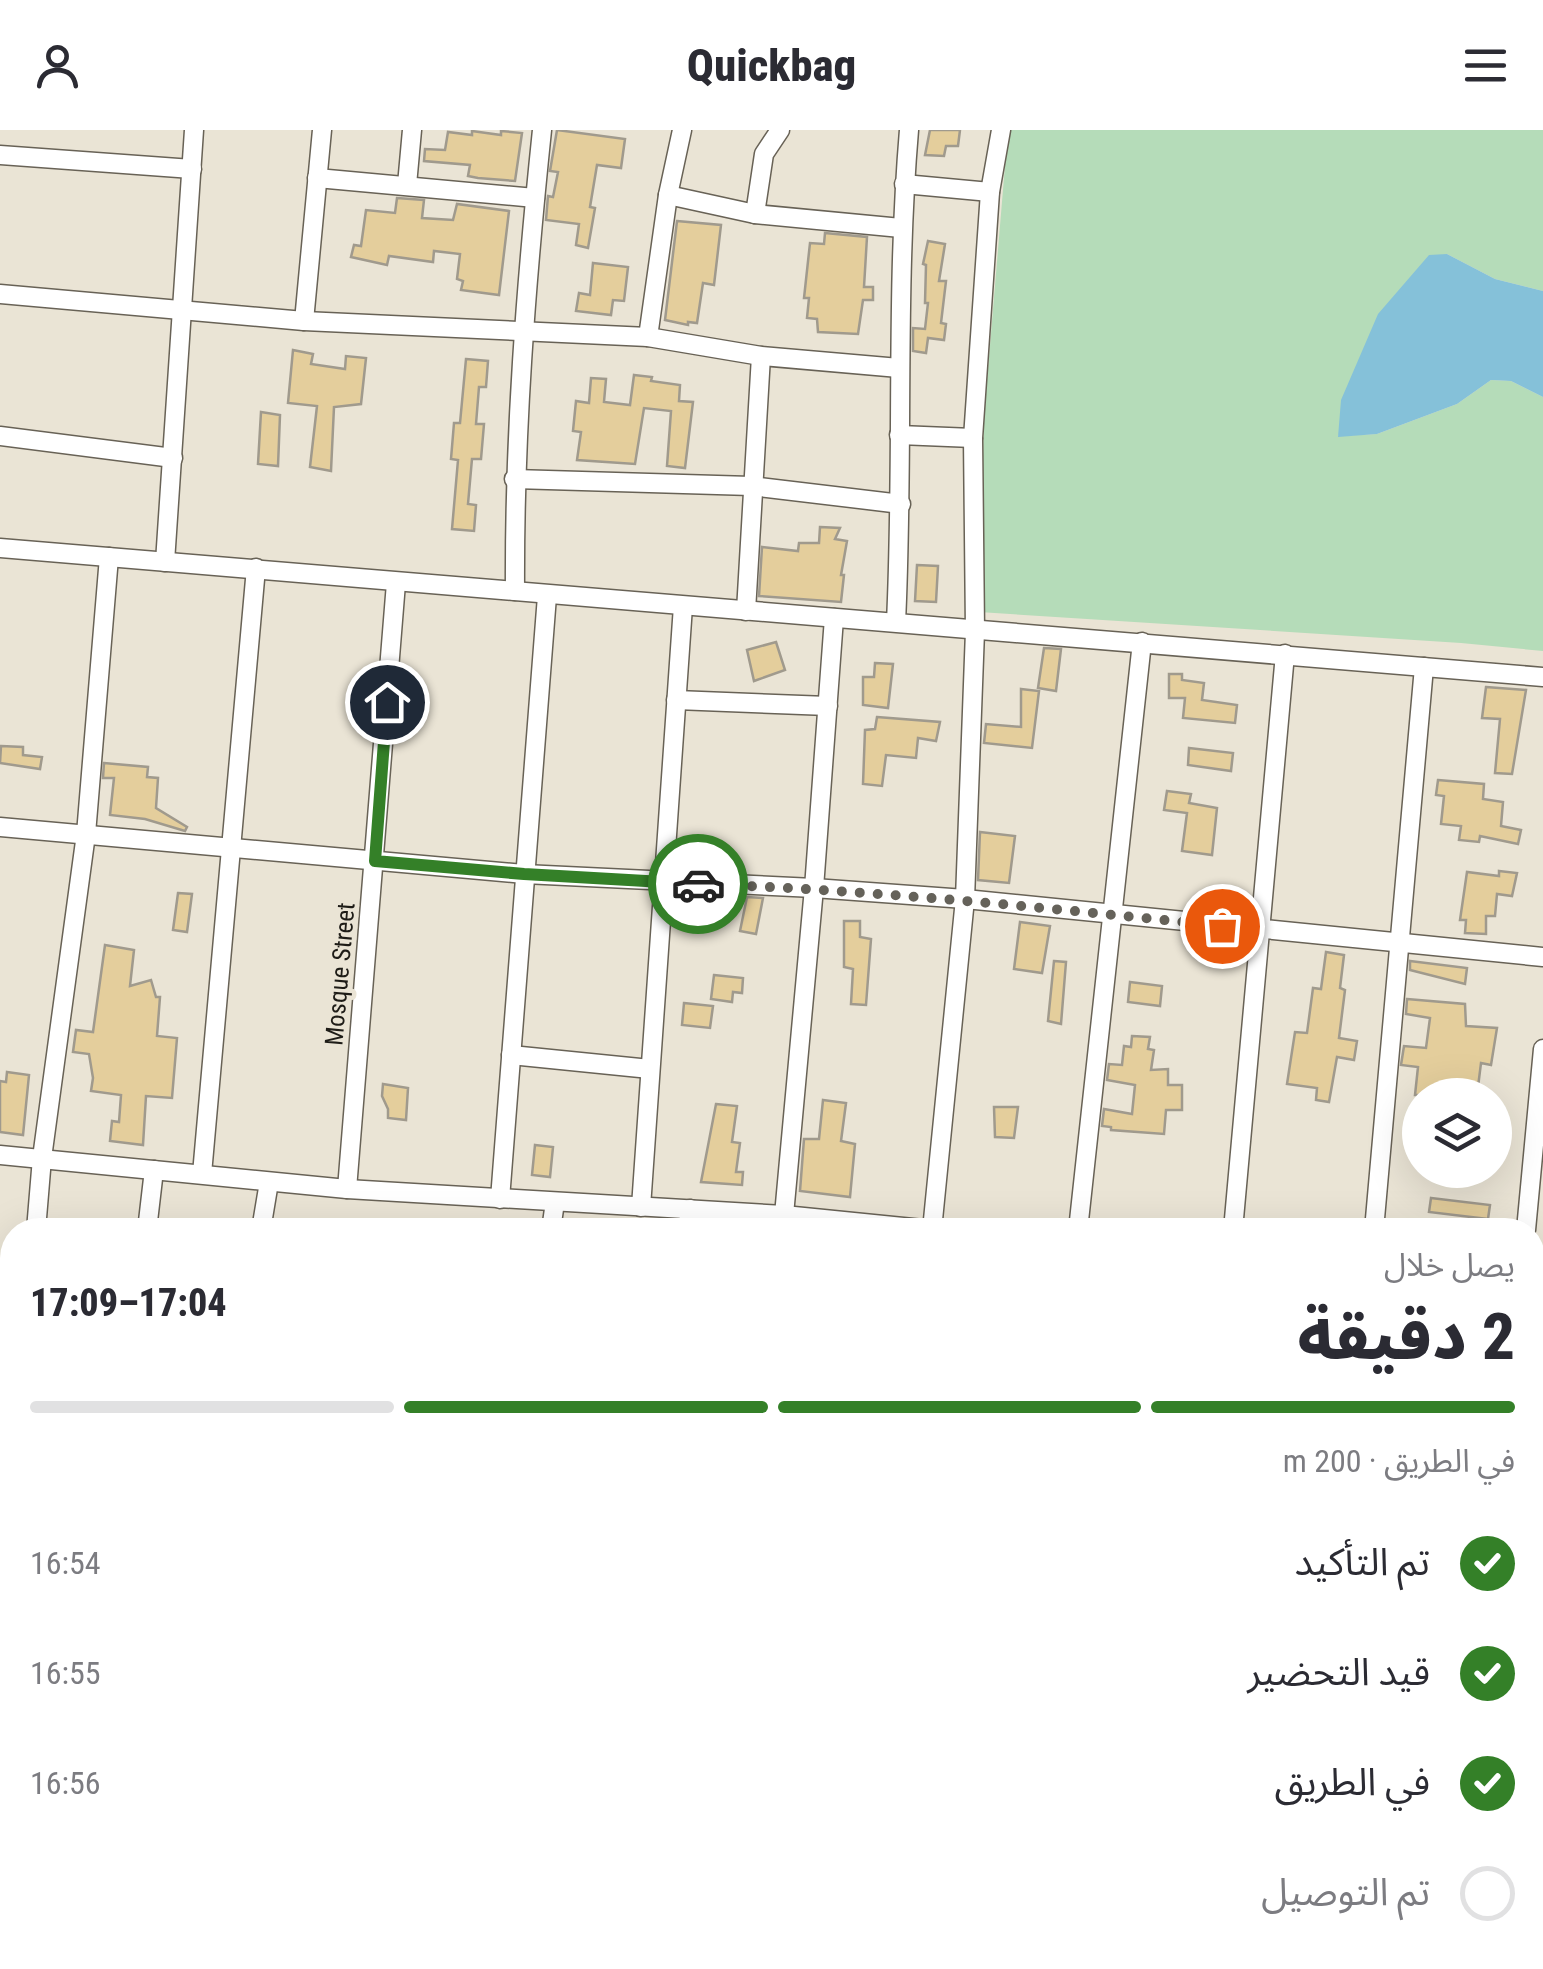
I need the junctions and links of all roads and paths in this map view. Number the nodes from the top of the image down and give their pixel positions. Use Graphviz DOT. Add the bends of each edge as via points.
graph roads {
  1 [pos="194,130"];
  2 [pos="322,130"];
  3 [pos="412,130"];
  4 [pos="542,130"];
  5 [pos="682,130"];
  6 [pos="780,130"];
  7 [pos="909,130"];
  8 [pos="1001,130"];
  9 [pos="0,155"];
  10 [pos="192,169"];
  11 [pos="317,178"];
  12 [pos="904,184"];
  13 [pos="407,185"];
  14 [pos="990,192"];
  15 [pos="668,195"];
  16 [pos="535,198"];
  17 [pos="756,214"];
  18 [pos="901,228"];
  19 [pos="0,294"];
  20 [pos="183,310"];
  21 [pos="304,321"];
  22 [pos="522,330"];
  23 [pos="648,337"];
  24 [pos="761,356"];
  25 [pos="899,368"];
  26 [pos="0,436"];
  27 [pos="899,436"];
  28 [pos="973,438"];
  29 [pos="173,458"];
  30 [pos="514,479"];
  31 [pos="752,486"];
  32 [pos="901,504"];
  33 [pos="0,548"];
  34 [pos="110,557"];
  35 [pos="165,562"];
  36 [pos="256,568"];
  37 [pos="396,583"];
  38 [pos="515,591"];
  39 [pos="548,596"];
  40 [pos="683,606"];
  41 [pos="746,611"];
  42 [pos="834,618"];
  43 [pos="896,622"];
  44 [pos="975,631"];
  45 [pos="1142,642"];
  46 [pos="1285,654"];
  47 [pos="1424,667"];
  48 [pos="1543,677"];
  49 [pos="676,700"];
  50 [pos="828,706"];
  51 [pos="0,827"];
  52 [pos="86,834"];
  53 [pos="230,846"];
  54 [pos="375,861"];
  55 [pos="524,874"];
  56 [pos="662,882"];
  57 [pos="814,888"];
  58 [pos="964,900"];
  59 [pos="1111,914"];
  60 [pos="1258,930"];
  61 [pos="1397,944"];
  62 [pos="1543,957"];
  63 [pos="1543,1049"];
  64 [pos="510,1056"];
  65 [pos="650,1070"];
  66 [pos="0,1155"];
  67 [pos="42,1158"];
  68 [pos="154,1170"];
  69 [pos="202,1174"];
  70 [pos="269,1182"];
  71 [pos="347,1190"];
  72 [pos="500,1199"];
  73 [pos="555,1202"];
  74 [pos="641,1207"];
  75 [pos="690,1209"];
  76 [pos="784,1216"];
  77 [pos="37,1218"];
  78 [pos="149,1218"];
  79 [pos="262,1218"];
  80 [pos="553,1218"];
  81 [pos="689,1218"];
  82 [pos="789,1218"];
  83 [pos="933,1218"];
  84 [pos="1079,1218"];
  85 [pos="1234,1218"];
  86 [pos="1375,1218"];
  87 [pos="1527,1218"];
  1 -- 10 [label="street"];
  2 -- 11 [label="street"];
  3 -- 13 [label="street"];
  4 -- 16 [label="street"];
  5 -- 15 [label="street"];
  6 -- 17 [label="street" via="764,154"];
  7 -- 12 [label="street"];
  8 -- 14 [label="street"];
  9 -- 10 [label="street"];
  10 -- 20 [label="street"];
  11 -- 13 [label="street"];
  11 -- 21 [label="street"];
  12 -- 14 [label="street"];
  12 -- 18 [label="street"];
  13 -- 16 [label="street"];
  14 -- 28 [label="street"];
  15 -- 17 [label="street"];
  15 -- 23 [label="street"];
  16 -- 22 [label="street"];
  17 -- 18 [label="street"];
  18 -- 25 [label="street"];
  19 -- 20 [label="street"];
  20 -- 21 [label="street"];
  20 -- 29 [label="street"];
  21 -- 22 [label="street"];
  22 -- 23 [label="street"];
  22 -- 30 [label="street"];
  23 -- 24 [label="street"];
  24 -- 25 [label="street"];
  24 -- 31 [label="street"];
  25 -- 27 [label="street"];
  26 -- 29 [label="street"];
  27 -- 28 [label="street"];
  27 -- 32 [label="street"];
  28 -- 44 [label="street"];
  29 -- 35 [label="street"];
  30 -- 31 [label="street"];
  30 -- 38 [label="street"];
  31 -- 32 [label="street"];
  31 -- 41 [label="street"];
  32 -- 43 [label="street"];
  33 -- 34 [label="street"];
  34 -- 35 [label="street"];
  34 -- 52 [label="street"];
  35 -- 36 [label="street"];
  36 -- 37 [label="street"];
  36 -- 53 [label="street"];
  37 -- 38 [label="street"];
  37 -- 54 [label="street, Mosque Street"];
  38 -- 39 [label="street"];
  39 -- 40 [label="street"];
  39 -- 55 [label="street"];
  40 -- 41 [label="street"];
  40 -- 49 [label="street"];
  41 -- 42 [label="street"];
  42 -- 43 [label="street"];
  42 -- 50 [label="street"];
  43 -- 44 [label="street"];
  44 -- 45 [label="street"];
  44 -- 58 [label="street"];
  45 -- 46 [label="street"];
  45 -- 59 [label="street"];
  46 -- 47 [label="street"];
  46 -- 60 [label="street"];
  47 -- 48 [label="street"];
  47 -- 61 [label="street"];
  49 -- 50 [label="street"];
  49 -- 56 [label="street"];
  50 -- 57 [label="street"];
  51 -- 52 [label="street"];
  52 -- 53 [label="street"];
  52 -- 67 [label="street"];
  53 -- 54 [label="street"];
  53 -- 69 [label="street"];
  54 -- 55 [label="street"];
  54 -- 71 [label="street, Mosque Street"];
  55 -- 56 [label="street"];
  55 -- 64 [label="street"];
  56 -- 57 [label="street"];
  56 -- 65 [label="street"];
  57 -- 58 [label="street"];
  57 -- 76 [label="street"];
  58 -- 59 [label="street"];
  58 -- 83 [label="street"];
  59 -- 60 [label="street"];
  59 -- 84 [label="street"];
  60 -- 61 [label="street"];
  60 -- 85 [label="street"];
  61 -- 62 [label="street"];
  61 -- 86 [label="street"];
  63 -- 87 [label="street"];
  64 -- 65 [label="street"];
  64 -- 72 [label="street"];
  65 -- 74 [label="street"];
  66 -- 67 [label="street"];
  67 -- 68 [label="street"];
  67 -- 77 [label="street"];
  68 -- 69 [label="street"];
  68 -- 78 [label="street"];
  69 -- 70 [label="street"];
  70 -- 71 [label="street"];
  70 -- 79 [label="street"];
  71 -- 72 [label="street"];
  72 -- 73 [label="street"];
  73 -- 74 [label="street"];
  73 -- 80 [label="street"];
  74 -- 75 [label="street"];
  75 -- 76 [label="street"];
  75 -- 81 [label="street"];
  76 -- 82 [label="street"];
}
